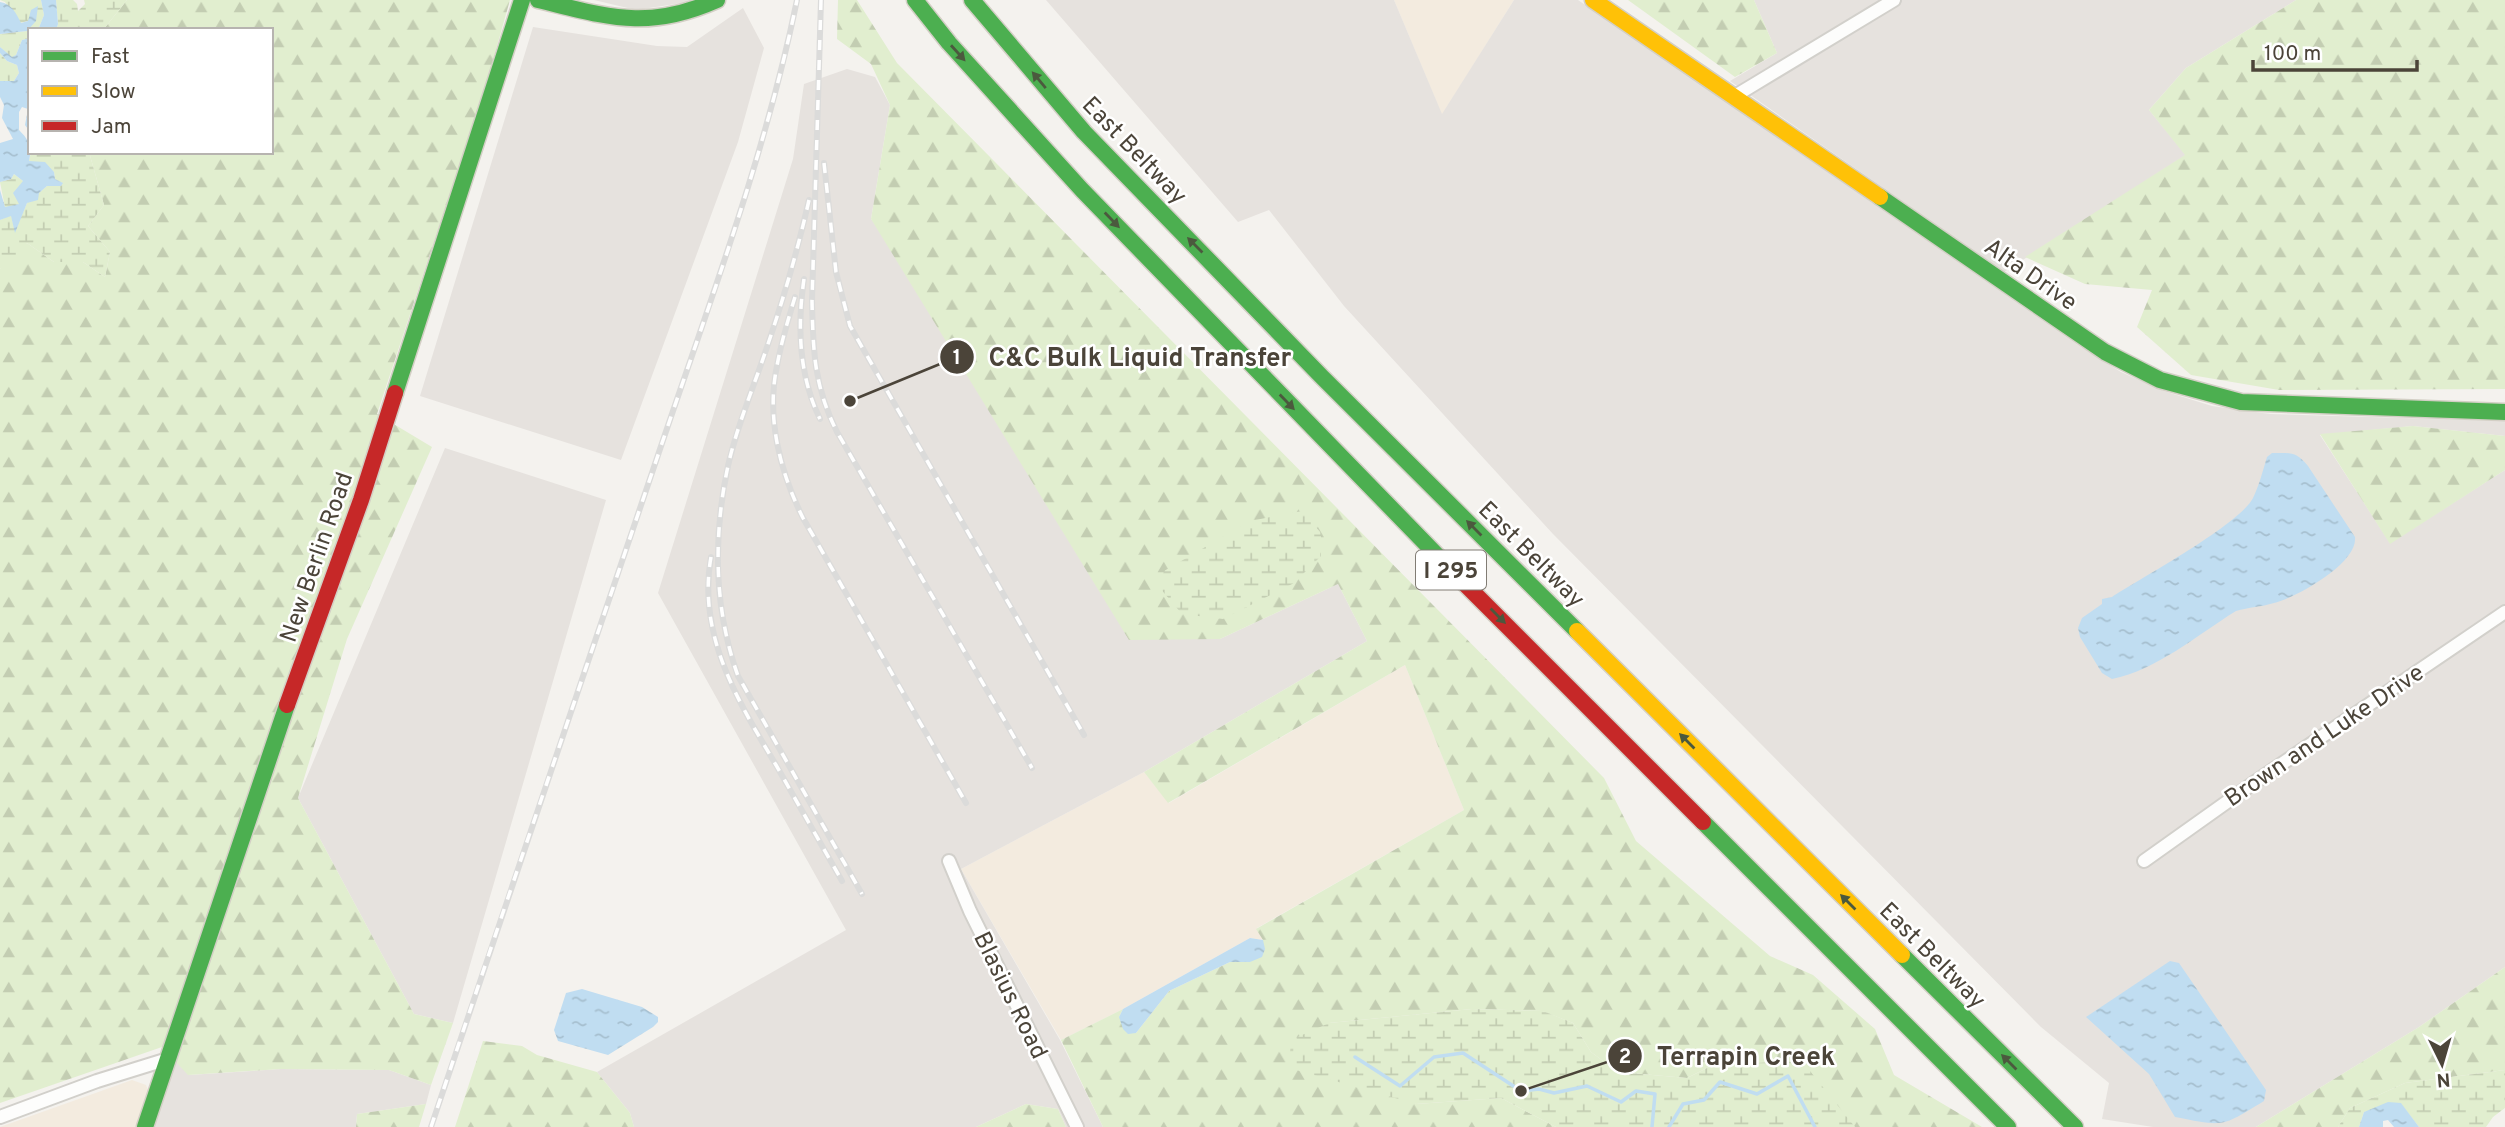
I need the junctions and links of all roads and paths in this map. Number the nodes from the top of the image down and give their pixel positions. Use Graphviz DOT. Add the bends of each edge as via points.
graph roads {
  1 [pos="522,0"];
  2 [pos="538,0"];
  3 [pos="717,0"];
  4 [pos="915,0"];
  5 [pos="972,0"];
  6 [pos="1593,0"];
  7 [pos="1894,0"];
  8 [pos="1735,96"];
  9 [pos="2505,412"];
  10 [pos="2505,612"];
  11 [pos="948,861"];
  12 [pos="2144,861"];
  13 [pos="168,1059"];
  14 [pos="0,1117"];
  15 [pos="2006,1125"];
  16 [pos="145,1127"];
  17 [pos="1077,1127"];
  18 [pos="2075,1127"];
  1 -- 13 [label="main road, New Berlin Road" via="361,500"];
  2 -- 3 [label="main road" via="611,18 647,21 698,10"];
  4 -- 15 [label="main road, I 295, one-way" via="1082,190 1378,497"];
  18 -- 5 [label="main road, East Beltway / I 295, one-way" via="1322,377 1084,132"];
  6 -- 8 [label="main road, Alta Drive"];
  7 -- 8 [label="street"];
  8 -- 9 [label="main road, Alta Drive" via="2093,344 2160,380 2241,402"];
  10 -- 12 [label="street, Brown and Luke Drive"];
  11 -- 17 [label="street, Blasius Road"];
  13 -- 14 [label="street"];
  13 -- 16 [label="main road, New Berlin Road"];
}
